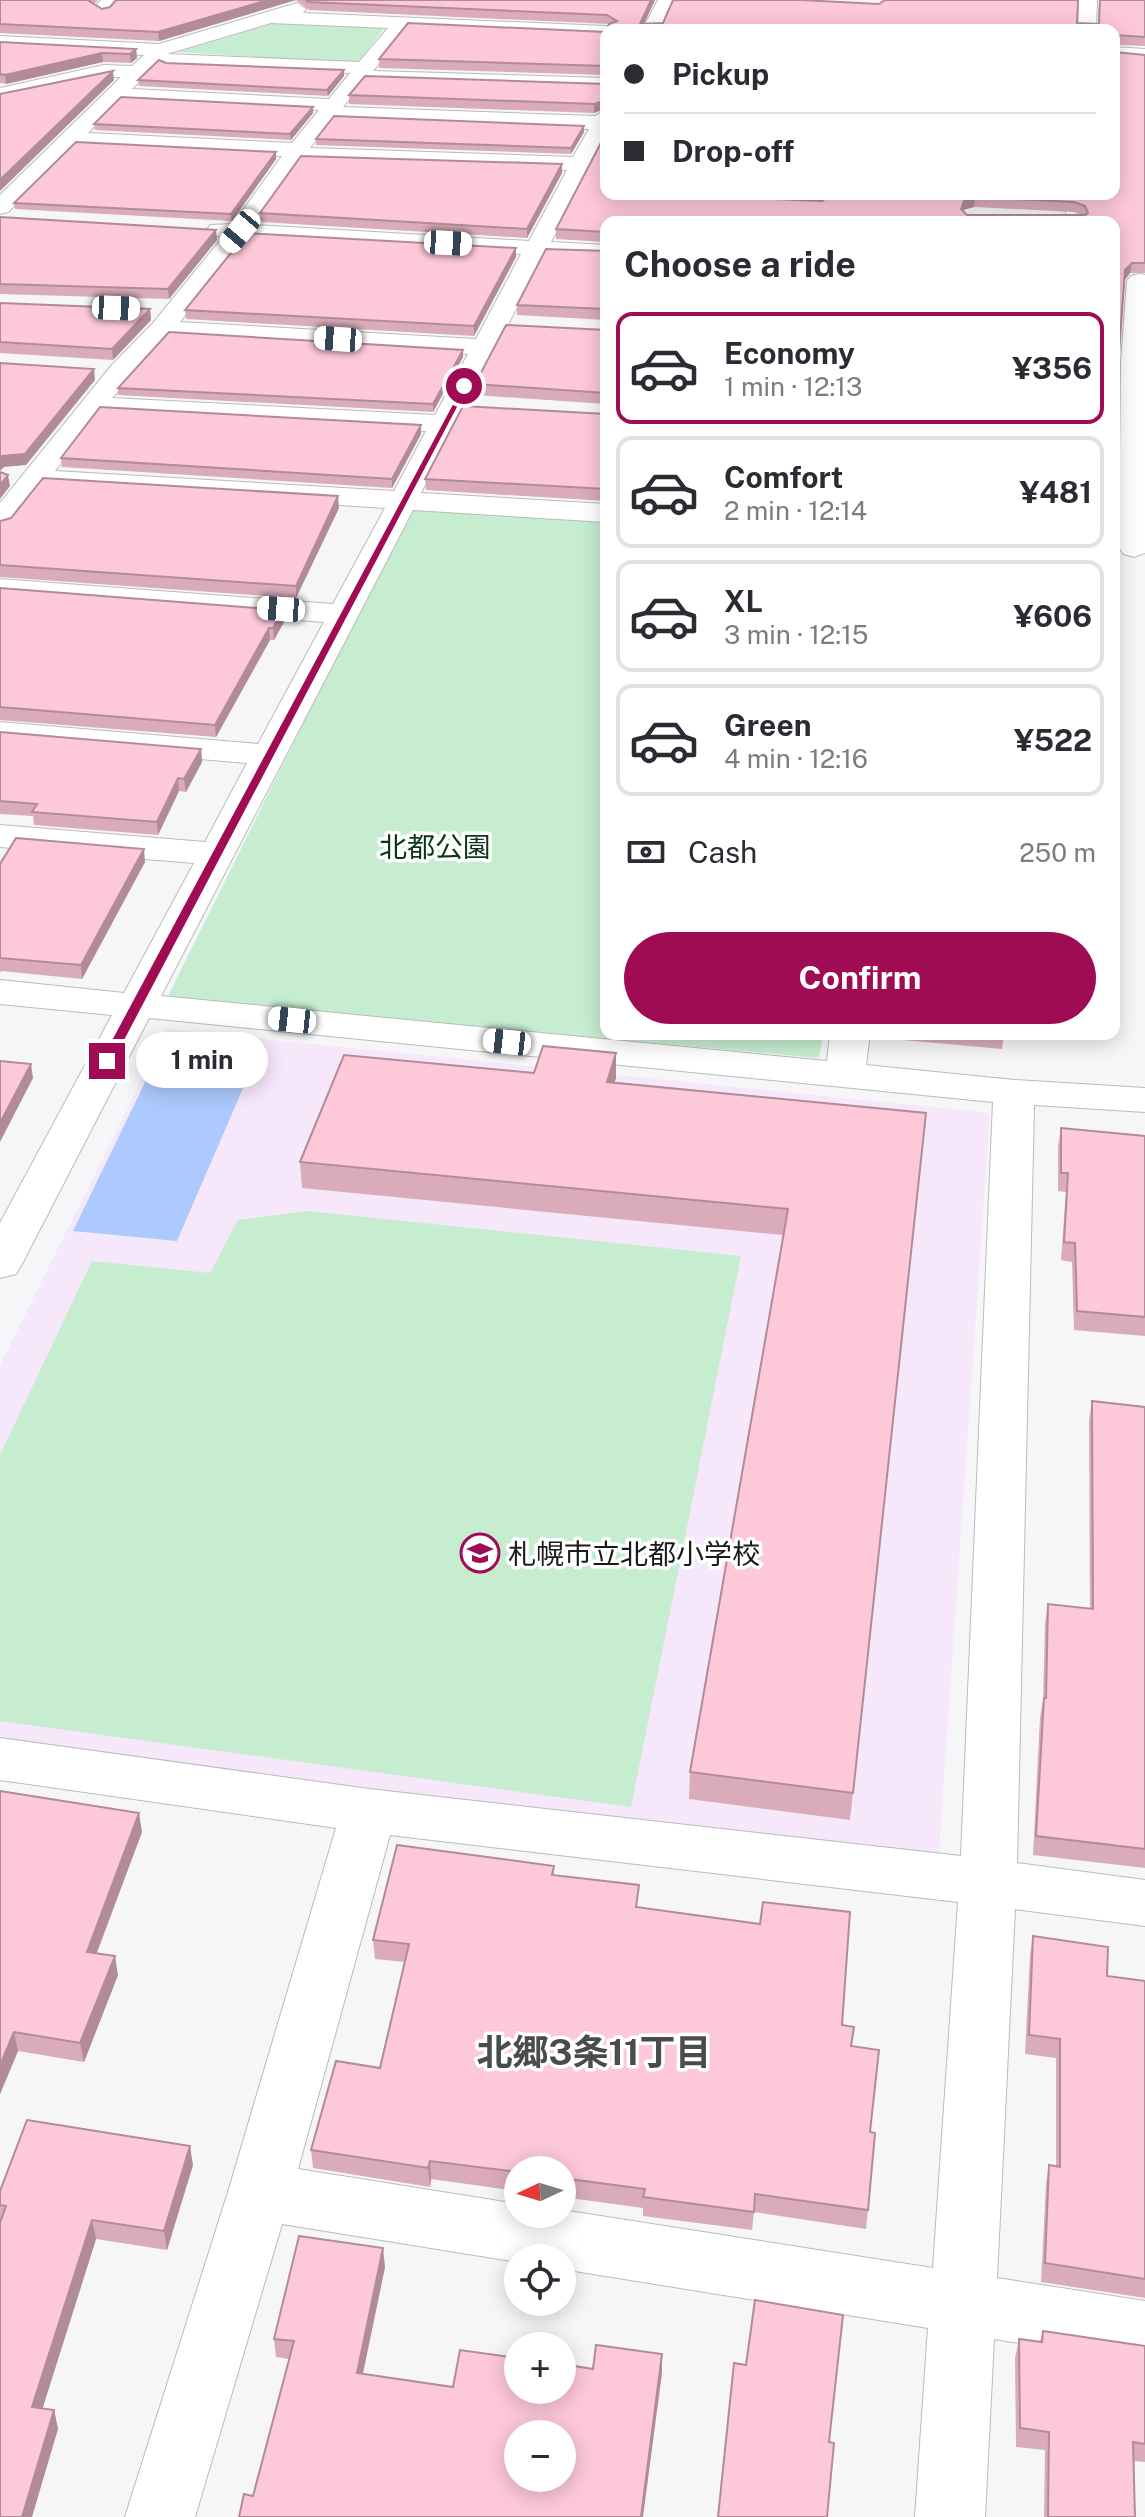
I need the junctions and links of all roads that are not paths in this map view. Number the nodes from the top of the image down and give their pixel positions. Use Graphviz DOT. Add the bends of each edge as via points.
graph roads {
  1 [pos="326,0"];
  2 [pos="667,0"];
  3 [pos="1088,0"];
  4 [pos="490,9"];
  5 [pos="268,17"];
  6 [pos="401,24"];
  7 [pos="654,24"];
  8 [pos="1087,24"];
  9 [pos="478,27"];
  10 [pos="600,32"];
  11 [pos="0,42"];
  12 [pos="1120,53"];
  13 [pos="1145,55"];
  14 [pos="148,60"];
  15 [pos="361,72"];
  16 [pos="600,84"];
  17 [pos="0,94"];
  18 [pos="113,94"];
  19 [pos="331,109"];
  20 [pos="600,119"];
  21 [pos="600,130"];
  22 [pos="69,138"];
  23 [pos="295,152"];
  24 [pos="592,152"];
  25 [pos="568,190"];
  26 [pos="593,191"];
  27 [pos="740,200"];
  28 [pos="821,206"];
  29 [pos="5,215"];
  30 [pos="195,229"];
  31 [pos="240,231"];
  32 [pos="536,248"];
  33 [pos="600,252"];
  34 [pos="1133,281"];
  35 [pos="143,309"];
  36 [pos="168,319"];
  37 [pos="503,333"];
  38 [pos="1124,362"];
  39 [pos="90,369"];
  40 [pos="120,371"];
  41 [pos="93,405"];
  42 [pos="461,412"];
  43 [pos="1123,449"];
  44 [pos="0,475"];
  45 [pos="36,478"];
  46 [pos="405,499"];
  47 [pos="600,513"];
  48 [pos="0,522"];
  49 [pos="1131,548"];
  50 [pos="0,588"];
  51 [pos="344,614"];
  52 [pos="0,732"];
  53 [pos="270,755"];
  54 [pos="0,836"];
  55 [pos="218,854"];
  56 [pos="0,992"];
  57 [pos="139,1005"];
  58 [pos="849,1040"];
  59 [pos="845,1076"];
  60 [pos="1014,1092"];
  61 [pos="1145,1100"];
  62 [pos="0,1264"];
  63 [pos="0,1759"];
  64 [pos="369,1811"];
  65 [pos="988,1882"];
  66 [pos="1145,1903"];
  67 [pos="260,2192"];
  68 [pos="962,2304"];
  69 [pos="1145,2332"];
  70 [pos="160,2517"];
  71 [pos="950,2517"];
  1 -- 5 [label="street"];
  2 -- 7 [label="street"];
  3 -- 8 [label="street"];
  4 -- 9 [label="street"];
  5 -- 6 [label="street"];
  5 -- 14 [label="street"];
  6 -- 9 [label="street"];
  6 -- 15 [label="street"];
  9 -- 10 [label="street"];
  11 -- 14 [label="street"];
  12 -- 13 [label="street"];
  14 -- 15 [label="street"];
  14 -- 17 [label="street"];
  14 -- 18 [label="street"];
  15 -- 16 [label="street"];
  15 -- 19 [label="street"];
  18 -- 19 [label="street"];
  18 -- 22 [label="street"];
  19 -- 20 [label="street"];
  19 -- 23 [label="street"];
  21 -- 24 [label="street"];
  22 -- 23 [label="street"];
  22 -- 29 [label="street"];
  23 -- 24 [label="street"];
  23 -- 31 [label="street"];
  24 -- 25 [label="street"];
  25 -- 26 [label="street"];
  25 -- 32 [label="street"];
  27 -- 28 [label="street"];
  30 -- 31 [label="street"];
  31 -- 32 [label="street"];
  31 -- 36 [label="street"];
  32 -- 33 [label="street"];
  32 -- 37 [label="street"];
  34 -- 38 [label="street"];
  35 -- 36 [label="street"];
  36 -- 37 [label="street"];
  36 -- 40 [label="street"];
  37 -- 42 [label="street"];
  38 -- 43 [label="street"];
  39 -- 40 [label="street"];
  40 -- 41 [label="street"];
  41 -- 42 [label="street"];
  41 -- 45 [label="street"];
  42 -- 46 [label="street"];
  43 -- 49 [label="street"];
  44 -- 45 [label="street"];
  45 -- 46 [label="street"];
  45 -- 48 [label="street"];
  46 -- 47 [label="street"];
  46 -- 51 [label="street"];
  50 -- 51 [label="street"];
  51 -- 53 [label="street"];
  52 -- 53 [label="street"];
  53 -- 55 [label="street"];
  54 -- 55 [label="street"];
  55 -- 57 [label="street"];
  56 -- 57 [label="street"];
  57 -- 59 [label="street"];
  57 -- 62 [label="street"];
  58 -- 59 [label="street"];
  59 -- 60 [label="street"];
  60 -- 61 [label="street"];
  60 -- 65 [label="street"];
  63 -- 64 [label="street"];
  64 -- 65 [label="street"];
  64 -- 67 [label="street"];
  65 -- 66 [label="street"];
  65 -- 68 [label="street"];
  67 -- 68 [label="street"];
  67 -- 70 [label="street"];
  68 -- 69 [label="street"];
  68 -- 71 [label="street"];
}
